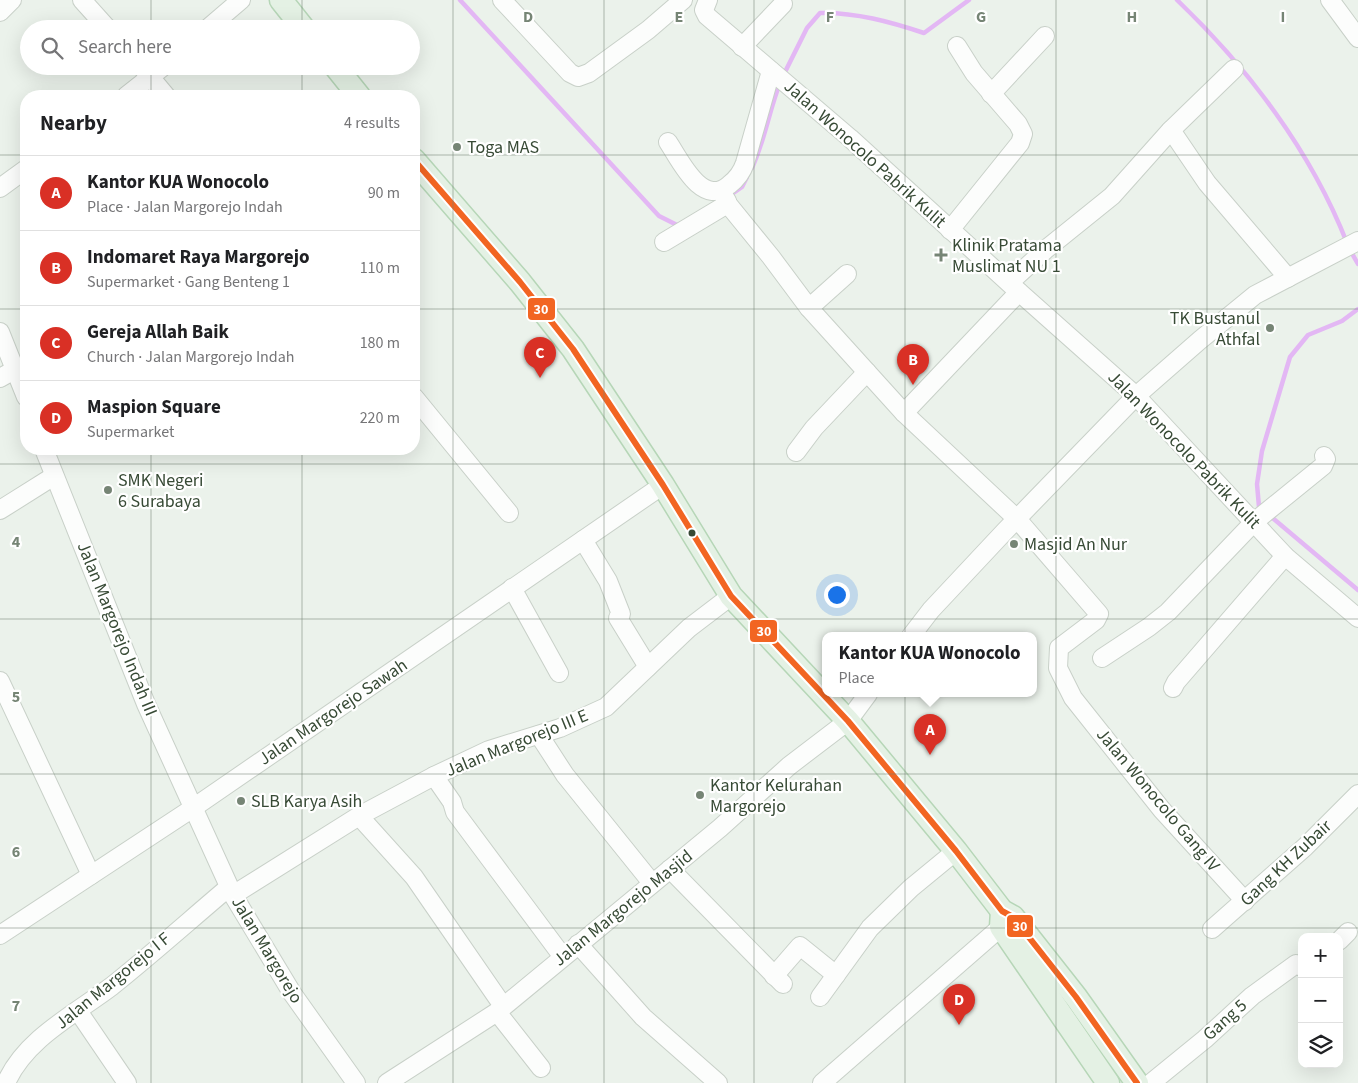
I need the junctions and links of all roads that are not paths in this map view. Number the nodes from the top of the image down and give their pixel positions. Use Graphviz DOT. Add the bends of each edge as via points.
graph roads {
  1 [pos="12,0"];
  2 [pos="82,0"];
  3 [pos="241,0"];
  4 [pos="280,0"];
  5 [pos="502,0"];
  6 [pos="683,0"];
  7 [pos="708,0"];
  8 [pos="1330,0"];
  9 [pos="783,4"];
  10 [pos="0,12"];
  11 [pos="100,20"];
  12 [pos="218,20"];
  13 [pos="297,20"];
  14 [pos="1045,36"];
  15 [pos="1358,38"];
  16 [pos="957,46"];
  17 [pos="742,47"];
  18 [pos="1234,69"];
  19 [pos="773,72"];
  20 [pos="144,75"];
  21 [pos="148,75"];
  22 [pos="342,75"];
  23 [pos="131,90"];
  24 [pos="161,90"];
  25 [pos="354,90"];
  26 [pos="990,94"];
  27 [pos="1171,130"];
  28 [pos="668,142"];
  29 [pos="420,167"];
  30 [pos="20,173"];
  31 [pos="0,188"];
  32 [pos="724,197"];
  33 [pos="950,230"];
  34 [pos="664,242"];
  35 [pos="1352,244"];
  36 [pos="847,274"];
  37 [pos="1288,278"];
  38 [pos="1014,287"];
  39 [pos="809,308"];
  40 [pos="0,332"];
  41 [pos="16,368"];
  42 [pos="867,372"];
  43 [pos="0,378"];
  44 [pos="20,380"];
  45 [pos="1136,396"];
  46 [pos="420,405"];
  47 [pos="904,413"];
  48 [pos="796,452"];
  49 [pos="46,455"];
  50 [pos="1324,456"];
  51 [pos="54,476"];
  52 [pos="662,485"];
  53 [pos="0,510"];
  54 [pos="509,513"];
  55 [pos="1263,516"];
  56 [pos="1017,519"];
  57 [pos="583,540"];
  58 [pos="1285,556"];
  59 [pos="512,588"];
  60 [pos="731,596"];
  61 [pos="1358,618"];
  62 [pos="914,632"];
  63 [pos="1102,658"];
  64 [pos="648,667"];
  65 [pos="560,673"];
  66 [pos="0,681"];
  67 [pos="1173,688"];
  68 [pos="822,692"];
  69 [pos="826,697"];
  70 [pos="866,697"];
  71 [pos="848,720"];
  72 [pos="539,735"];
  73 [pos="434,776"];
  74 [pos="1358,794"];
  75 [pos="193,808"];
  76 [pos="359,816"];
  77 [pos="956,851"];
  78 [pos="670,869"];
  79 [pos="91,875"];
  80 [pos="652,883"];
  81 [pos="231,891"];
  82 [pos="1245,901"];
  83 [pos="1002,919"];
  84 [pos="1212,929"];
  85 [pos="0,935"];
  86 [pos="578,944"];
  87 [pos="563,957"];
  88 [pos="1298,965"];
  89 [pos="836,975"];
  90 [pos="820,997"];
  91 [pos="500,1009"];
  92 [pos="78,1011"];
  93 [pos="540,1068"];
  94 [pos="12,1079"];
  95 [pos="127,1083"];
  96 [pos="356,1083"];
  97 [pos="387,1083"];
  98 [pos="718,1083"];
  99 [pos="822,1083"];
  100 [pos="1108,1083"];
  101 [pos="1137,1083"];
  102 [pos="1151,1083"];
  1 -- 10 [label="street"];
  2 -- 11 [label="street"];
  3 -- 12 [label="street"];
  4 -- 13 [label="main road"];
  5 -- 6 [label="street" via="570,73 578,77 589,73 648,30"];
  7 -- 17 [label="street, Jalan Wonocolo Pabrik Kulit" via="704,10 707,16"];
  8 -- 15 [label="street"];
  9 -- 17 [label="street"];
  14 -- 26 [label="street"];
  16 -- 26 [label="street"];
  17 -- 19 [label="street, Jalan Wonocolo Pabrik Kulit"];
  18 -- 27 [label="street"];
  19 -- 32 [label="street" via="743,169"];
  19 -- 33 [label="street, Jalan Wonocolo Pabrik Kulit"];
  20 -- 23 [label="street"];
  21 -- 24 [label="street"];
  22 -- 25 [label="main road"];
  26 -- 33 [label="street" via="1018,124 1023,137"];
  27 -- 37 [label="street" via="1207,183"];
  27 -- 38 [label="street" via="1112,196 1044,250"];
  28 -- 32 [label="street" via="703,189"];
  29 -- 52 [label="main road" via="520,282 573,349"];
  30 -- 31 [label="street"];
  32 -- 34 [label="street"];
  32 -- 39 [label="street"];
  33 -- 38 [label="street, Jalan Wonocolo Pabrik Kulit"];
  35 -- 37 [label="street"];
  36 -- 39 [label="street"];
  37 -- 45 [label="street" via="1248,300"];
  38 -- 45 [label="street, Jalan Wonocolo Pabrik Kulit"];
  38 -- 47 [label="street"];
  39 -- 42 [label="street"];
  40 -- 41 [label="street"];
  41 -- 43 [label="street"];
  41 -- 44 [label="street"];
  42 -- 47 [label="street"];
  42 -- 48 [label="street"];
  45 -- 55 [label="street, Jalan Wonocolo Pabrik Kulit"];
  45 -- 56 [label="street"];
  46 -- 54 [label="street"];
  47 -- 56 [label="street"];
  49 -- 51 [label="street, Jalan Margorejo Indah III"];
  50 -- 55 [label="street" via="1323,466"];
  51 -- 53 [label="street"];
  51 -- 75 [label="street, Jalan Margorejo Indah III" via="146,704"];
  52 -- 57 [label="street, Jalan Margorejo Sawah"];
  52 -- 60 [label="main road"];
  55 -- 58 [label="street, Jalan Wonocolo Pabrik Kulit"];
  55 -- 63 [label="street" via="1168,612"];
  56 -- 62 [label="street"];
  56 -- 82 [label="street, Jalan Wonocolo Gang IV" via="1099,614 1096,620 1059,648 1058,668 1073,698 1162,810"];
  57 -- 59 [label="street, Jalan Margorejo Sawah"];
  57 -- 64 [label="street" via="608,581 620,616"];
  58 -- 61 [label="street, Jalan Wonocolo Pabrik Kulit"];
  58 -- 67 [label="street"];
  59 -- 65 [label="street"];
  59 -- 75 [label="street, Jalan Margorejo Sawah"];
  60 -- 64 [label="street, Jalan Margorejo III E" via="688,628"];
  60 -- 68 [label="main road"];
  64 -- 72 [label="street, Jalan Margorejo III E" via="606,707"];
  66 -- 79 [label="street"];
  69 -- 71 [label="main road"];
  70 -- 71 [label="street, Jalan Margorejo Masjid"];
  71 -- 77 [label="main road"];
  71 -- 78 [label="street, Jalan Margorejo Masjid" via="789,766"];
  72 -- 73 [label="street, Jalan Margorejo III E" via="489,750"];
  72 -- 80 [label="street" via="565,775"];
  73 -- 76 [label="street, Jalan Margorejo III E"];
  73 -- 87 [label="street" via="455,812"];
  74 -- 82 [label="street, Gang KH Zubair"];
  75 -- 79 [label="street, Jalan Margorejo Sawah"];
  75 -- 81 [label="street, Jalan Margorejo"];
  76 -- 81 [label="street, Jalan Margorejo III E"];
  76 -- 91 [label="street" via="414,876"];
  77 -- 83 [label="main road"];
  77 -- 89 [label="street" via="880,917"];
  78 -- 80 [label="street, Jalan Margorejo Masjid"];
  78 -- 89 [label="street" via="778,980 800,946"];
  79 -- 85 [label="street, Jalan Margorejo Sawah"];
  80 -- 86 [label="street, Jalan Margorejo Masjid"];
  81 -- 92 [label="street, Jalan Margorejo I F"];
  81 -- 96 [label="street, Jalan Margorejo" via="292,993"];
  82 -- 84 [label="street, Gang KH Zubair"];
  83 -- 99 [label="street"];
  83 -- 100 [label="main road"];
  83 -- 101 [label="main road" via="1013,917 1076,997"];
  86 -- 87 [label="street, Jalan Margorejo Masjid"];
  86 -- 98 [label="street" via="644,1017"];
  87 -- 91 [label="street, Jalan Margorejo Masjid"];
  88 -- 102 [label="street, Gang 5" via="1252,996"];
  89 -- 90 [label="street"];
  91 -- 93 [label="street"];
  91 -- 97 [label="street, Jalan Margorejo Masjid"];
  92 -- 94 [label="street, Jalan Margorejo I F" via="34,1044"];
  92 -- 95 [label="street"];
}
